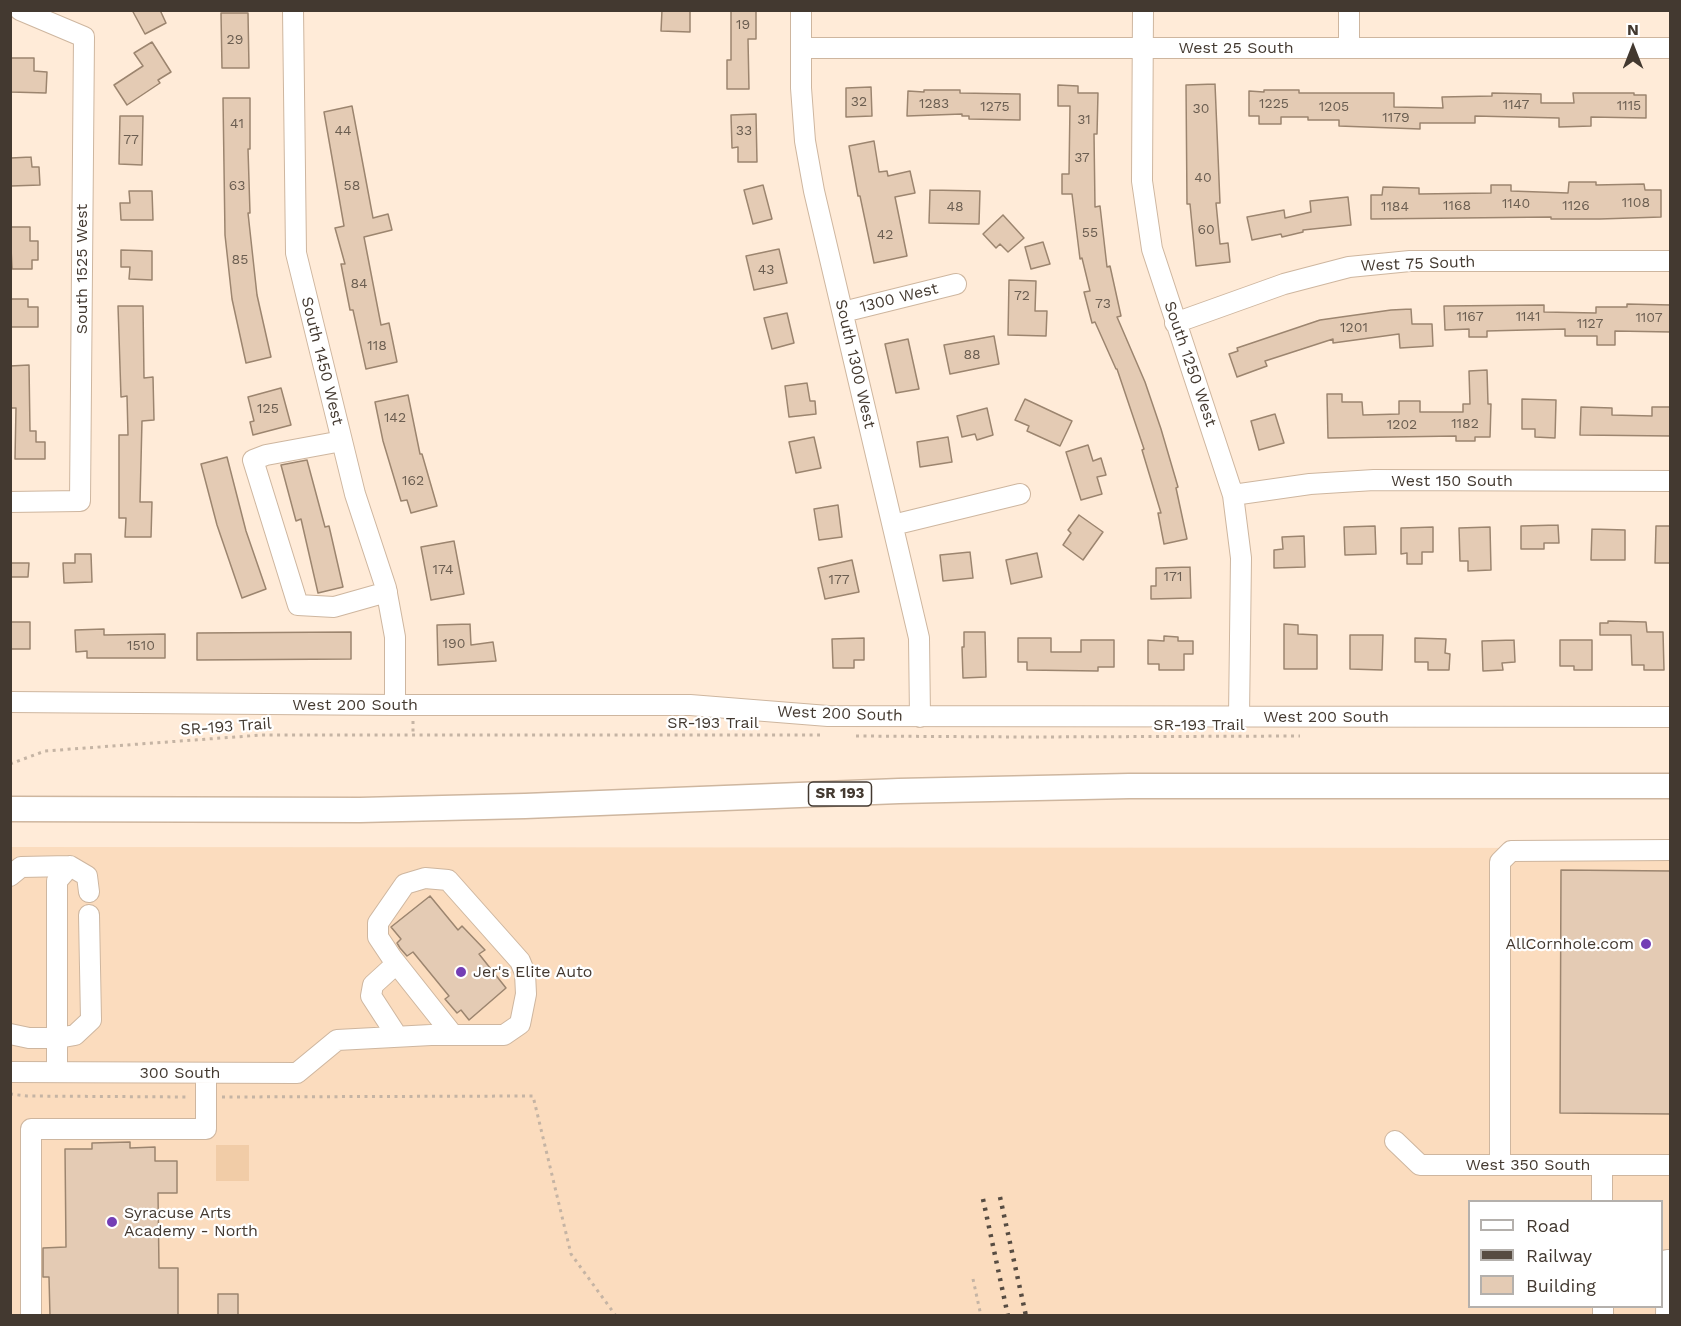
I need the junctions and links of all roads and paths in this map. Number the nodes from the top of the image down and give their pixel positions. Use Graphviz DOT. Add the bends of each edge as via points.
graph roads {
  1 [pos="20,10"];
  2 [pos="293,10"];
  3 [pos="801,10"];
  4 [pos="1143,10"];
  5 [pos="1349,10"];
  6 [pos="801,48"];
  7 [pos="1142,48"];
  8 [pos="1349,48"];
  9 [pos="1671,48"];
  10 [pos="1671,261"];
  11 [pos="956,284"];
  12 [pos="843,312"];
  13 [pos="1175,323"];
  14 [pos="342,441"];
  15 [pos="1671,481"];
  16 [pos="1020,494"];
  17 [pos="1233,495"];
  18 [pos="10,502"];
  19 [pos="893,525"];
  20 [pos="387,592"];
  21 [pos="10,702"];
  22 [pos="395,705"];
  23 [pos="920,717"];
  24 [pos="1239,717"];
  25 [pos="1671,717"];
  26 [pos="413,719"];
  27 [pos="413,734"];
  28 [pos="831,735"];
  29 [pos="851,736"];
  30 [pos="1307,736"];
  31 [pos="10,764"];
  32 [pos="1671,786"];
  33 [pos="10,809"];
  34 [pos="1671,850"];
  35 [pos="70,867"];
  36 [pos="10,876"];
  37 [pos="89,892"];
  38 [pos="89,915"];
  39 [pos="396,964"];
  40 [pos="10,1034"];
  41 [pos="453,1035"];
  42 [pos="397,1036"];
  43 [pos="58,1038"];
  44 [pos="10,1072"];
  45 [pos="57,1072"];
  46 [pos="206,1073"];
  47 [pos="10,1094"];
  48 [pos="206,1097"];
  49 [pos="1395,1142"];
  50 [pos="1671,1164"];
  51 [pos="1500,1165"];
  52 [pos="1602,1165"];
  53 [pos="1602,1200"];
  54 [pos="1671,1260"];
  55 [pos="973,1279"];
  56 [pos="32,1316"];
  57 [pos="616,1316"];
  58 [pos="981,1316"];
  59 [pos="1666,1316"];
  1 -- 18 [label="street, South 1525 West" via="84,37 80,501"];
  2 -- 14 [label="street, South 1450 West" via="296,253"];
  3 -- 6 [label="street, South 1300 West"];
  4 -- 7 [label="street, South 1250 West"];
  5 -- 8 [label="street"];
  6 -- 7 [label="street, West 25 South"];
  6 -- 12 [label="street, South 1300 West" via="805,141"];
  7 -- 8 [label="street, West 25 South"];
  7 -- 13 [label="street, South 1250 West" via="1142,181 1152,249"];
  8 -- 9 [label="street, West 25 South"];
  10 -- 13 [label="street, West 75 South" via="1410,261 1349,267 1284,284"];
  11 -- 12 [label="street, 1300 West"];
  12 -- 19 [label="street, South 1300 West"];
  13 -- 17 [label="street, South 1250 West"];
  14 -- 20 [label="street, South 1450 West"];
  14 -- 20 [label="street" via="253,460 298,605 334,607"];
  15 -- 17 [label="street, West 150 South" via="1374,480"];
  16 -- 19 [label="street"];
  17 -- 24 [label="street, South 1250 West" via="1241,558"];
  19 -- 23 [label="street, South 1300 West" via="919,638"];
  20 -- 22 [label="street, South 1450 West" via="394,637"];
  21 -- 22 [label="street, West 200 South"];
  22 -- 23 [label="street, West 200 South" via="690,705 828,716"];
  23 -- 24 [label="street, West 200 South"];
  24 -- 25 [label="street, West 200 South"];
  26 -- 27 [label="path"];
  27 -- 28 [label="path, SR-193 Trail"];
  27 -- 31 [label="path, SR-193 Trail" via="262,735 45,751"];
  29 -- 30 [label="path, SR-193 Trail"];
  32 -- 33 [label="main road, SR 193" via="1130,786 384,809"];
  34 -- 51 [label="street" via="1510,851 1500,862"];
  35 -- 36 [label="street" via="21,867"];
  35 -- 37 [label="street" via="87,876"];
  35 -- 43 [label="street" via="57,881"];
  38 -- 43 [label="street" via="91,1020 75,1035"];
  39 -- 41 [label="street"];
  39 -- 41 [label="street" via="378,937 378,923 405,885 425,878 448,880 520,961 526,994 520,1024 504,1035"];
  39 -- 42 [label="street" via="373,985 371,996"];
  40 -- 43 [label="street"];
  41 -- 42 [label="street"];
  42 -- 46 [label="street, 300 South" via="337,1040 297,1073"];
  43 -- 45 [label="street"];
  44 -- 45 [label="street, 300 South"];
  45 -- 46 [label="street, 300 South"];
  46 -- 48 [label="street"];
  47 -- 48 [label="path"];
  48 -- 56 [label="street" via="206,1129 32,1129"];
  48 -- 57 [label="path" via="533,1096 571,1254"];
  49 -- 51 [label="street, West 350 South" via="1420,1165"];
  50 -- 52 [label="street, West 350 South"];
  51 -- 52 [label="street, West 350 South"];
  52 -- 53 [label="street"];
  54 -- 59 [label="street" via="1667,1260"];
  55 -- 58 [label="path"];
}
